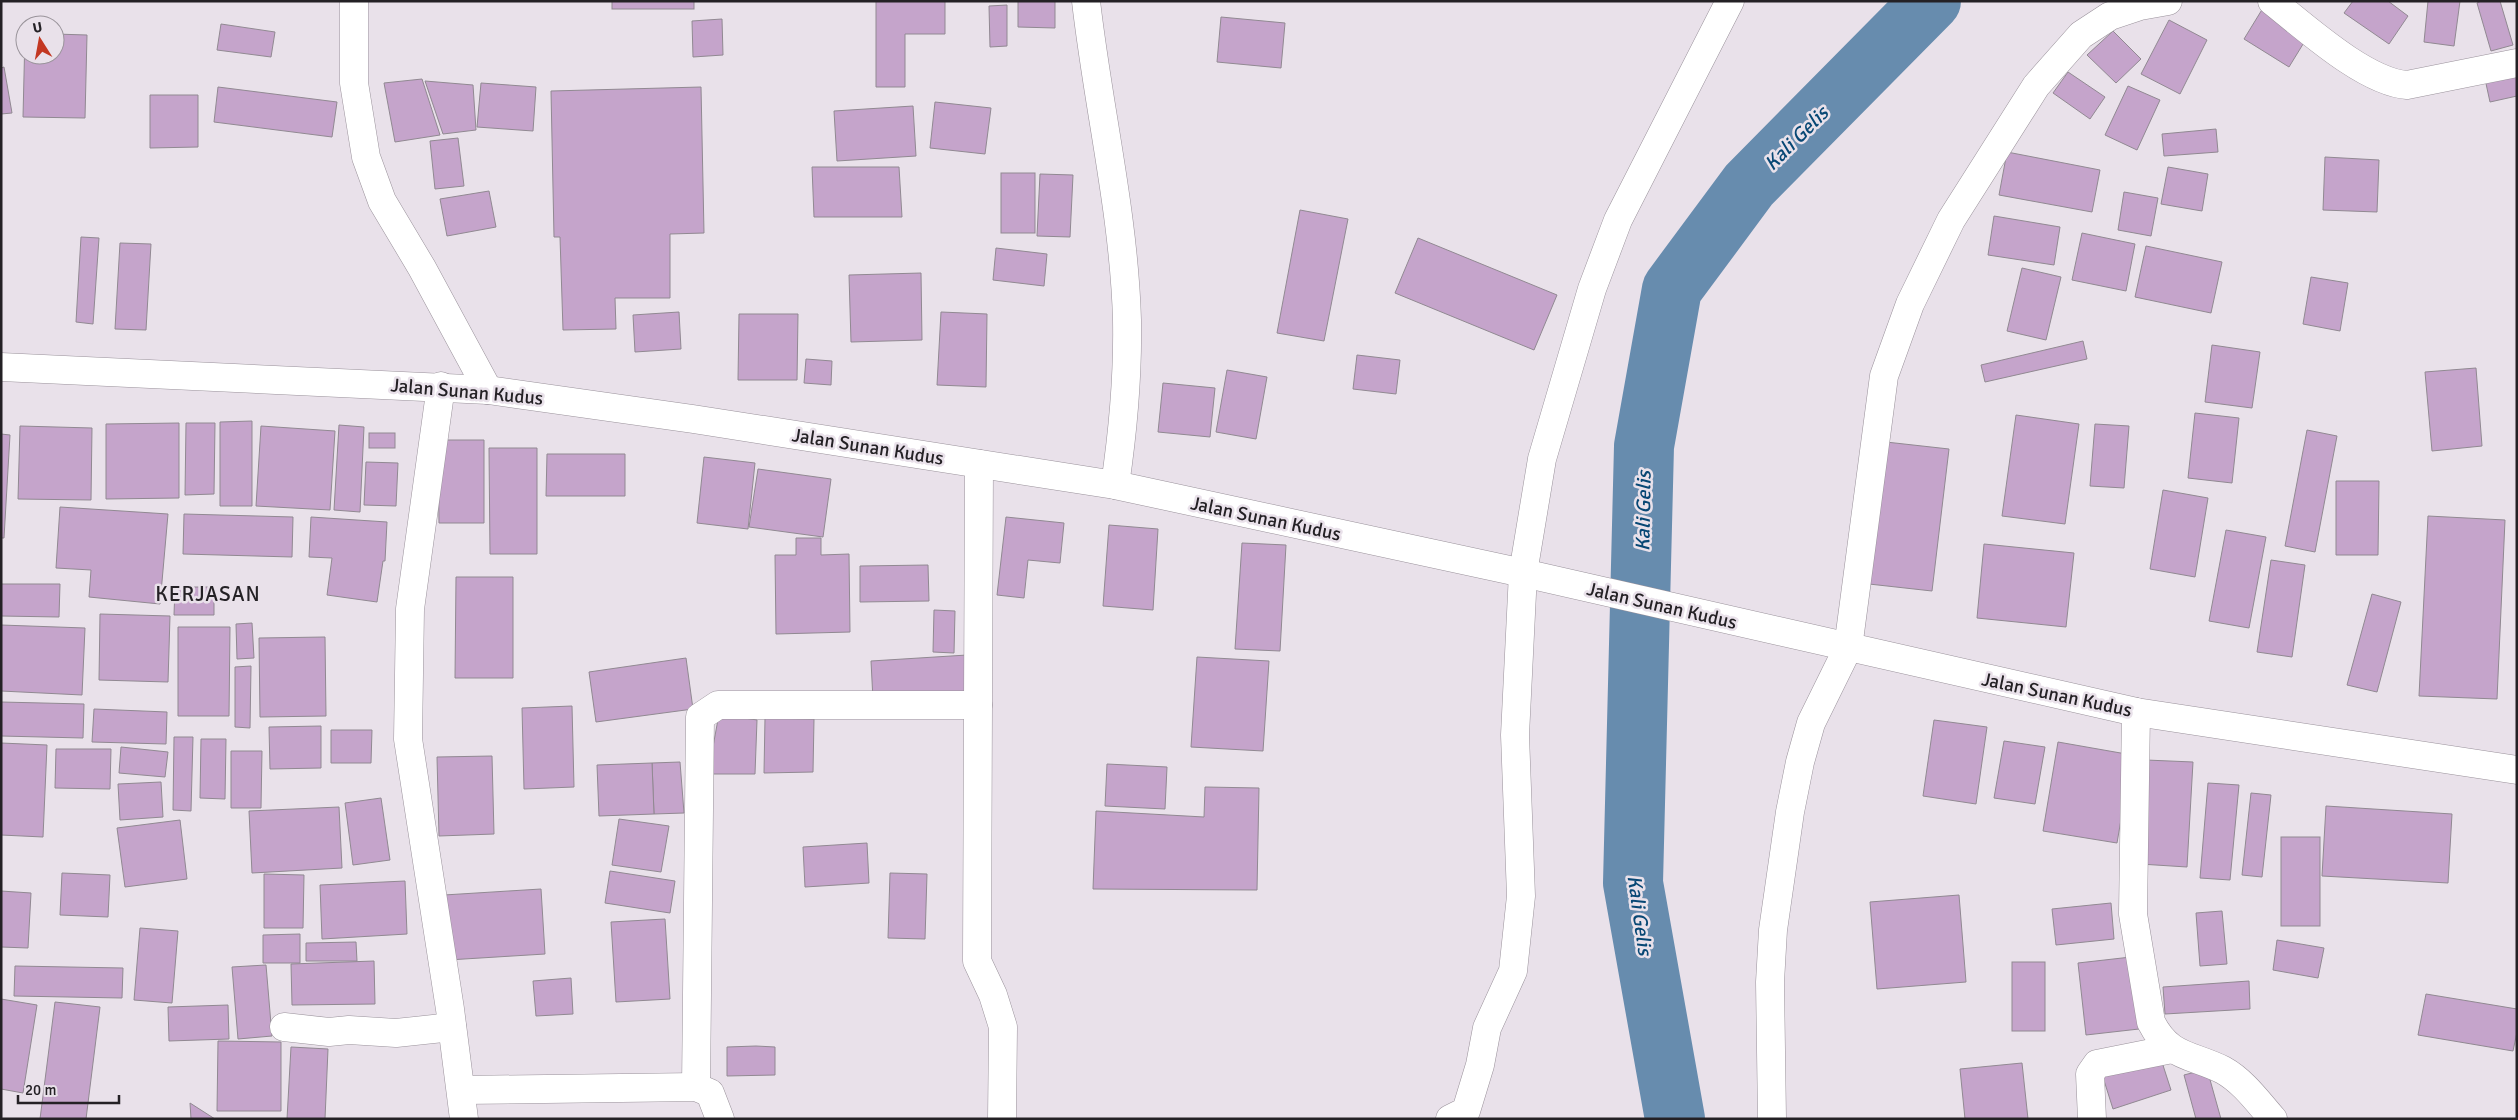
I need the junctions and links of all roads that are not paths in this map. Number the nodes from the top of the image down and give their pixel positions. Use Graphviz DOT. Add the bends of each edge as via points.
graph roads {
  1 [pos="354,1"];
  2 [pos="1086,1"];
  3 [pos="1730,1"];
  4 [pos="2168,1"];
  5 [pos="2272,1"];
  6 [pos="2517,63"];
  7 [pos="1,367"];
  8 [pos="441,386"];
  9 [pos="488,390"];
  10 [pos="979,464"];
  11 [pos="1115,486"];
  12 [pos="1531,576"];
  13 [pos="1841,646"];
  14 [pos="978,705"];
  15 [pos="2136,712"];
  16 [pos="2517,770"];
  17 [pos="452,1026"];
  18 [pos="284,1027"];
  19 [pos="2172,1049"];
  20 [pos="696,1087"];
  21 [pos="460,1090"];
  22 [pos="464,1119"];
  23 [pos="720,1119"];
  24 [pos="1002,1119"];
  25 [pos="1430,1119"];
  26 [pos="1436,1119"];
  27 [pos="1450,1119"];
  28 [pos="1772,1119"];
  29 [pos="2092,1119"];
  30 [pos="2273,1119"];
  1 -- 9 [label="street" via="354,84 369,165 382,201"];
  2 -- 11 [label="street" via="1118,226 1127,319 1124,424"];
  3 -- 12 [label="street" via="1618,220 1592,289 1542,458"];
  4 -- 13 [label="street" via="2110,16 2081,35 2036,86 1951,220 1910,304 1884,376"];
  5 -- 6 [label="street" via="2336,50 2373,75 2393,84 2406,85"];
  7 -- 8 [label="street, Jalan Sunan Kudus"];
  8 -- 9 [label="street, Jalan Sunan Kudus"];
  8 -- 17 [label="street" via="410,609 408,739"];
  9 -- 10 [label="street, Jalan Sunan Kudus" via="693,418"];
  10 -- 11 [label="street, Jalan Sunan Kudus"];
  10 -- 14 [label="street"];
  11 -- 12 [label="street, Jalan Sunan Kudus"];
  12 -- 13 [label="street, Jalan Sunan Kudus"];
  12 -- 27 [label="street" via="1515,735 1521,896 1513,971 1487,1028 1466,1111"];
  13 -- 15 [label="street, Jalan Sunan Kudus"];
  13 -- 28 [label="street" via="1811,723 1790,812 1773,930 1770,982"];
  14 -- 20 [label="street" via="718,706 700,718"];
  14 -- 24 [label="street" via="977,961 993,994 1003,1027"];
  15 -- 16 [label="street, Jalan Sunan Kudus"];
  15 -- 19 [label="street" via="2132,914 2151,1022 2159,1037"];
  17 -- 18 [label="street" via="396,1033 328,1032"];
  17 -- 21 [label="street"];
  19 -- 29 [label="street" via="2097,1064 2090,1074"];
  19 -- 30 [label="street" via="2224,1070 2241,1083"];
  20 -- 21 [label="street"];
  20 -- 23 [label="street" via="710,1092"];
  21 -- 22 [label="street"];
  25 -- 26 [label="street"];
}
